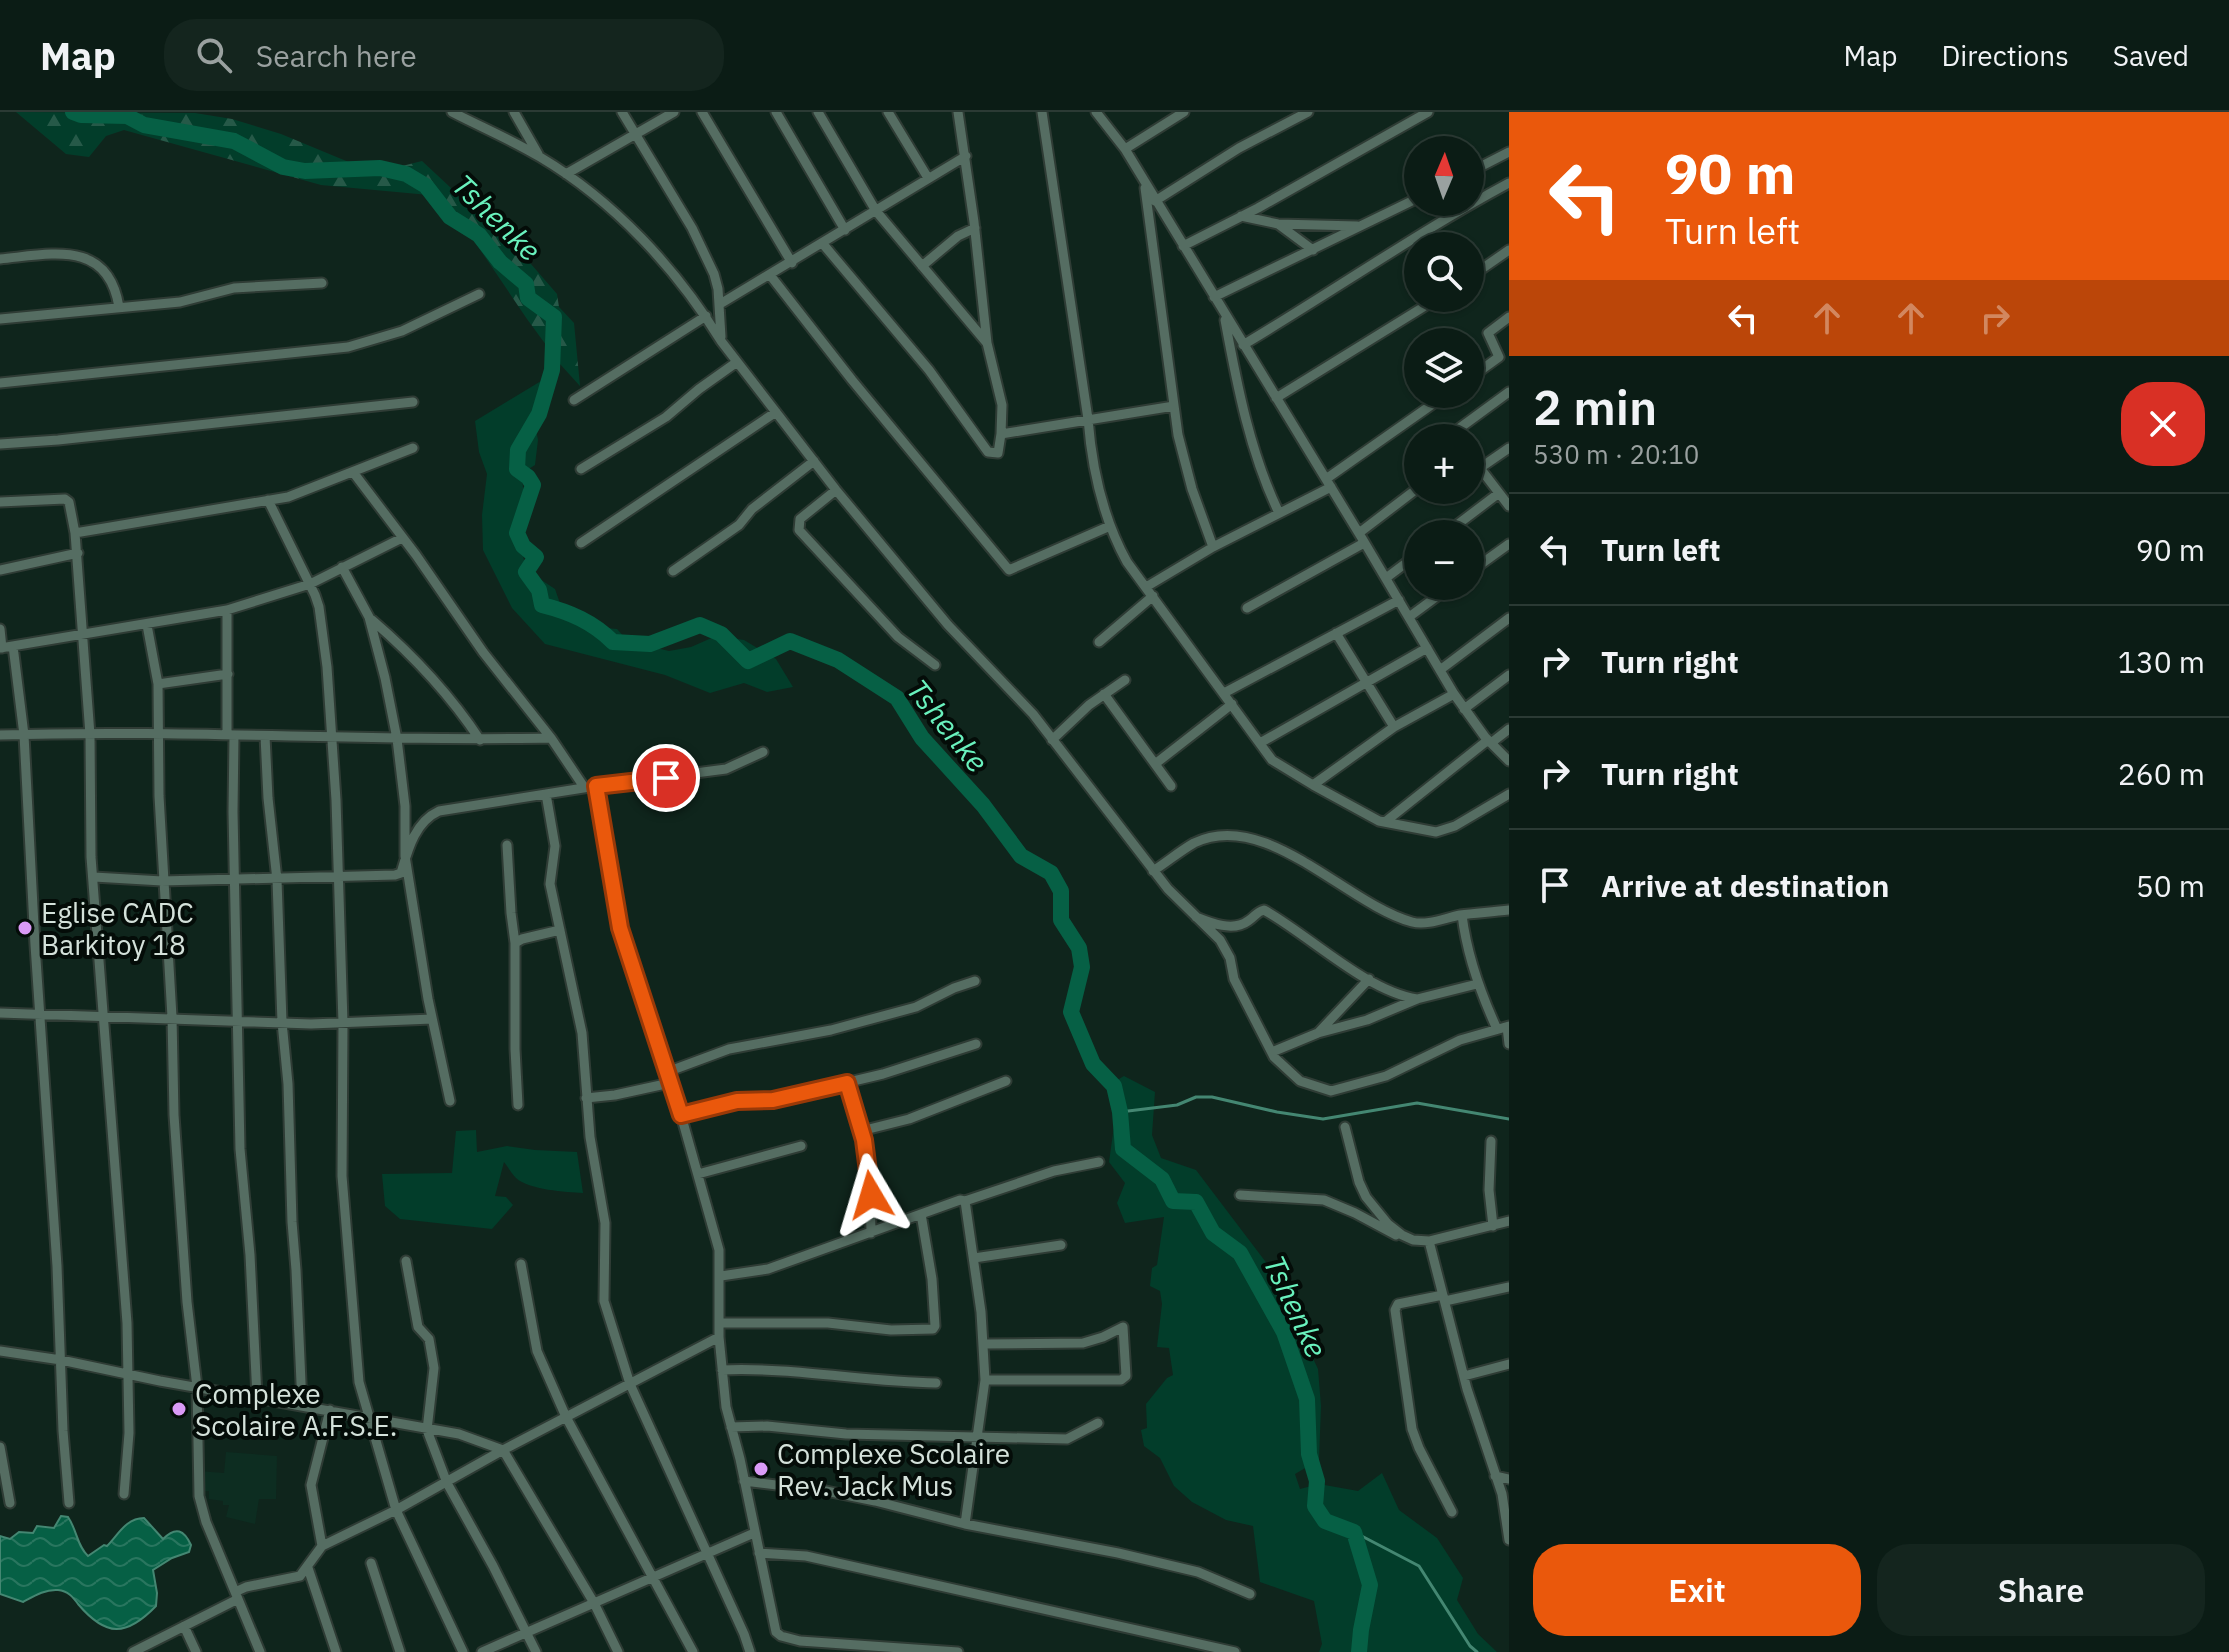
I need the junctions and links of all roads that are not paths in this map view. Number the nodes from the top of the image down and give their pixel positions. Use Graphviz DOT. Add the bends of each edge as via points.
graph roads {
  1 [pos="452,112"];
  2 [pos="514,112"];
  3 [pos="622,112"];
  4 [pos="674,112"];
  5 [pos="702,112"];
  6 [pos="776,112"];
  7 [pos="818,112"];
  8 [pos="888,112"];
  9 [pos="958,112"];
  10 [pos="1042,112"];
  11 [pos="1096,112"];
  12 [pos="1184,112"];
  13 [pos="1308,112"];
  14 [pos="1428,112"];
  15 [pos="635,134"];
  16 [pos="1125,149"];
  17 [pos="1509,152"];
  18 [pos="966,156"];
  19 [pos="540,157"];
  20 [pos="1484,165"];
  21 [pos="566,174"];
  22 [pos="928,178"];
  23 [pos="1144,181"];
  24 [pos="1509,183"];
  25 [pos="1155,201"];
  26 [pos="1404,205"];
  27 [pos="876,211"];
  28 [pos="1241,216"];
  29 [pos="1278,224"];
  30 [pos="1361,226"];
  31 [pos="975,228"];
  32 [pos="845,230"];
  33 [pos="823,244"];
  34 [pos="1183,246"];
  35 [pos="1313,250"];
  36 [pos="1509,250"];
  37 [pos="0,259"];
  38 [pos="792,263"];
  39 [pos="922,266"];
  40 [pos="1484,267"];
  41 [pos="770,275"];
  42 [pos="322,283"];
  43 [pos="479,294"];
  44 [pos="1214,297"];
  45 [pos="720,304"];
  46 [pos="119,307"];
  47 [pos="1415,312"];
  48 [pos="1223,313"];
  49 [pos="706,316"];
  50 [pos="1509,317"];
  51 [pos="0,319"];
  52 [pos="721,341"];
  53 [pos="987,343"];
  54 [pos="1243,345"];
  55 [pos="737,362"];
  56 [pos="1484,368"];
  57 [pos="0,383"];
  58 [pos="1509,392"];
  59 [pos="1276,398"];
  60 [pos="574,400"];
  61 [pos="413,402"];
  62 [pos="1174,406"];
  63 [pos="1428,408"];
  64 [pos="776,412"];
  65 [pos="1088,419"];
  66 [pos="1465,424"];
  67 [pos="1001,434"];
  68 [pos="0,444"];
  69 [pos="413,448"];
  70 [pos="1509,448"];
  71 [pos="814,461"];
  72 [pos="1484,465"];
  73 [pos="581,469"];
  74 [pos="353,472"];
  75 [pos="1484,473"];
  76 [pos="1328,483"];
  77 [pos="836,490"];
  78 [pos="1499,493"];
  79 [pos="268,500"];
  80 [pos="1404,500"];
  81 [pos="0,502"];
  82 [pos="1509,506"];
  83 [pos="1279,513"];
  84 [pos="1463,520"];
  85 [pos="1110,526"];
  86 [pos="75,533"];
  87 [pos="402,538"];
  88 [pos="1362,538"];
  89 [pos="581,543"];
  90 [pos="1509,544"];
  91 [pos="1213,547"];
  92 [pos="78,553"];
  93 [pos="1484,562"];
  94 [pos="1404,564"];
  95 [pos="342,567"];
  96 [pos="0,570"];
  97 [pos="673,571"];
  98 [pos="1386,578"];
  99 [pos="310,584"];
  100 [pos="1149,591"];
  101 [pos="1399,600"];
  102 [pos="1432,600"];
  103 [pos="1247,608"];
  104 [pos="227,610"];
  105 [pos="369,617"];
  106 [pos="1409,617"];
  107 [pos="1509,618"];
  108 [pos="147,625"];
  109 [pos="0,629"];
  110 [pos="1336,633"];
  111 [pos="83,636"];
  112 [pos="1099,642"];
  113 [pos="13,646"];
  114 [pos="1,648"];
  115 [pos="1427,648"];
  116 [pos="935,665"];
  117 [pos="1440,670"];
  118 [pos="228,674"];
  119 [pos="1509,675"];
  120 [pos="1125,680"];
  121 [pos="1366,682"];
  122 [pos="158,684"];
  123 [pos="1224,693"];
  124 [pos="1104,694"];
  125 [pos="1454,694"];
  126 [pos="1232,704"];
  127 [pos="1464,709"];
  128 [pos="1394,727"];
  129 [pos="1509,729"];
  130 [pos="158,733"];
  131 [pos="0,735"];
  132 [pos="24,735"];
  133 [pos="90,735"];
  134 [pos="231,735"];
  135 [pos="265,736"];
  136 [pos="331,738"];
  137 [pos="551,738"];
  138 [pos="397,739"];
  139 [pos="480,740"];
  140 [pos="1052,740"];
  141 [pos="1489,742"];
  142 [pos="1260,743"];
  143 [pos="763,752"];
  144 [pos="1509,761"];
  145 [pos="1155,764"];
  146 [pos="1313,785"];
  147 [pos="596,786"];
  148 [pos="1171,786"];
  149 [pos="584,787"];
  150 [pos="546,794"];
  151 [pos="1509,794"];
  152 [pos="1385,822"];
  153 [pos="507,845"];
  154 [pos="405,856"];
  155 [pos="1153,871"];
  156 [pos="94,877"];
  157 [pos="338,878"];
  158 [pos="277,880"];
  159 [pos="162,881"];
  160 [pos="235,881"];
  161 [pos="1509,910"];
  162 [pos="1462,915"];
  163 [pos="1194,917"];
  164 [pos="560,930"];
  165 [pos="515,943"];
  166 [pos="1369,979"];
  167 [pos="975,981"];
  168 [pos="1477,984"];
  169 [pos="1417,999"];
  170 [pos="0,1013"];
  171 [pos="39,1014"];
  172 [pos="103,1014"];
  173 [pos="172,1017"];
  174 [pos="432,1019"];
  175 [pos="239,1021"];
  176 [pos="282,1022"];
  177 [pos="343,1023"];
  178 [pos="1504,1027"];
  179 [pos="1318,1033"];
  180 [pos="976,1044"];
  181 [pos="1509,1044"];
  182 [pos="1272,1052"];
  183 [pos="667,1072"];
  184 [pos="1006,1081"];
  185 [pos="670,1083"];
  186 [pos="847,1083"];
  187 [pos="586,1098"];
  188 [pos="450,1101"];
  189 [pos="518,1105"];
  190 [pos="681,1115"];
  191 [pos="1345,1127"];
  192 [pos="861,1131"];
  193 [pos="1491,1141"];
  194 [pos="801,1146"];
  195 [pos="1099,1162"];
  196 [pos="698,1174"];
  197 [pos="1240,1195"];
  198 [pos="965,1201"];
  199 [pos="921,1214"];
  200 [pos="1509,1221"];
  201 [pos="1493,1226"];
  202 [pos="871,1233"];
  203 [pos="1413,1240"];
  204 [pos="1429,1241"];
  205 [pos="1061,1245"];
  206 [pos="974,1258"];
  207 [pos="406,1261"];
  208 [pos="521,1264"];
  209 [pos="721,1276"];
  210 [pos="1509,1287"];
  211 [pos="1444,1298"];
  212 [pos="720,1323"];
  213 [pos="719,1337"];
  214 [pos="983,1344"];
  215 [pos="0,1351"];
  216 [pos="61,1360"];
  217 [pos="1509,1364"];
  218 [pos="722,1370"];
  219 [pos="128,1374"];
  220 [pos="1464,1376"];
  221 [pos="985,1380"];
  222 [pos="936,1383"];
  223 [pos="630,1384"];
  224 [pos="197,1387"];
  225 [pos="257,1397"];
  226 [pos="302,1405"];
  227 [pos="330,1410"];
  228 [pos="368,1417"];
  229 [pos="566,1417"];
  230 [pos="1098,1423"];
  231 [pos="731,1427"];
  232 [pos="427,1430"];
  233 [pos="976,1437"];
  234 [pos="0,1447"];
  235 [pos="503,1450"];
  236 [pos="1495,1476"];
  237 [pos="1509,1479"];
  238 [pos="744,1481"];
  239 [pos="3,1483"];
  240 [pos="447,1483"];
  241 [pos="124,1494"];
  242 [pos="10,1503"];
  243 [pos="69,1503"];
  244 [pos="396,1510"];
  245 [pos="1452,1512"];
  246 [pos="965,1524"];
  247 [pos="754,1533"];
  248 [pos="1509,1538"];
  249 [pos="322,1546"];
  250 [pos="706,1552"];
  251 [pos="759,1553"];
  252 [pos="371,1563"];
  253 [pos="308,1568"];
  254 [pos="653,1576"];
  255 [pos="1250,1594"];
  256 [pos="236,1595"];
  257 [pos="594,1603"];
  258 [pos="184,1626"];
  259 [pos="527,1633"];
  260 [pos="133,1652"];
  261 [pos="196,1652"];
  262 [pos="260,1652"];
  263 [pos="336,1652"];
  264 [pos="400,1652"];
  265 [pos="463,1652"];
  266 [pos="482,1652"];
  267 [pos="536,1652"];
  268 [pos="618,1652"];
  269 [pos="693,1652"];
  270 [pos="750,1652"];
  271 [pos="958,1652"];
  272 [pos="1235,1652"];
  1 -- 19 [label="street"];
  2 -- 19 [label="street"];
  3 -- 15 [label="street"];
  4 -- 15 [label="street"];
  5 -- 38 [label="street"];
  6 -- 32 [label="street"];
  7 -- 27 [label="street"];
  8 -- 22 [label="street"];
  9 -- 18 [label="street"];
  10 -- 65 [label="street"];
  11 -- 16 [label="street"];
  12 -- 16 [label="street"];
  13 -- 25 [label="street"];
  14 -- 28 [label="street"];
  15 -- 21 [label="street"];
  15 -- 45 [label="street" via="692,228 714,274"];
  16 -- 23 [label="street"];
  17 -- 20 [label="street"];
  18 -- 22 [label="street"];
  18 -- 31 [label="street"];
  19 -- 21 [label="street"];
  21 -- 49 [label="street" via="623,219"];
  22 -- 27 [label="street"];
  23 -- 25 [label="street"];
  23 -- 62 [label="street"];
  24 -- 54 [label="street"];
  25 -- 34 [label="street"];
  26 -- 30 [label="street"];
  27 -- 32 [label="street"];
  27 -- 39 [label="street"];
  28 -- 29 [label="street"];
  28 -- 34 [label="street"];
  29 -- 30 [label="street"];
  29 -- 35 [label="street"];
  30 -- 35 [label="street"];
  31 -- 39 [label="street"];
  31 -- 53 [label="street"];
  32 -- 33 [label="street"];
  33 -- 38 [label="street"];
  33 -- 67 [label="street" via="929,370 988,452 998,453"];
  34 -- 44 [label="street"];
  35 -- 44 [label="street"];
  36 -- 40 [label="street"];
  37 -- 46 [label="street" via="79,256 111,277"];
  38 -- 41 [label="street"];
  39 -- 53 [label="street"];
  41 -- 45 [label="street"];
  41 -- 85 [label="street" via="1009,570"];
  42 -- 46 [label="street" via="234,288 180,302"];
  43 -- 57 [label="street" via="412,327 348,347"];
  44 -- 48 [label="street"];
  45 -- 52 [label="street"];
  46 -- 51 [label="street"];
  47 -- 59 [label="street"];
  48 -- 54 [label="street"];
  48 -- 83 [label="street" via="1264,482"];
  49 -- 52 [label="street"];
  49 -- 60 [label="street"];
  50 -- 56 [label="street" via="1488,333 1499,357"];
  52 -- 55 [label="street"];
  53 -- 67 [label="street" via="1002,405"];
  54 -- 59 [label="street"];
  55 -- 64 [label="street"];
  55 -- 73 [label="street" via="666,417"];
  58 -- 66 [label="street"];
  59 -- 76 [label="street"];
  61 -- 68 [label="street"];
  62 -- 65 [label="street"];
  62 -- 91 [label="street" via="1192,489"];
  63 -- 76 [label="street"];
  64 -- 71 [label="street"];
  64 -- 89 [label="street"];
  65 -- 67 [label="street"];
  65 -- 85 [label="street" via="1092,466"];
  69 -- 74 [label="street"];
  70 -- 72 [label="street"];
  71 -- 77 [label="street"];
  71 -- 97 [label="street" via="739,525"];
  74 -- 79 [label="street"];
  74 -- 87 [label="street"];
  75 -- 78 [label="street"];
  76 -- 83 [label="street"];
  76 -- 88 [label="street"];
  77 -- 116 [label="street" via="803,516 799,530 898,637"];
  77 -- 140 [label="street"];
  78 -- 82 [label="street"];
  78 -- 84 [label="street"];
  79 -- 86 [label="street"];
  79 -- 99 [label="street"];
  80 -- 88 [label="street"];
  81 -- 86 [label="street" via="65,499"];
  83 -- 91 [label="street"];
  85 -- 100 [label="street"];
  86 -- 92 [label="street"];
  87 -- 95 [label="street"];
  87 -- 137 [label="street"];
  88 -- 98 [label="street"];
  88 -- 103 [label="street"];
  90 -- 93 [label="street"];
  91 -- 100 [label="street"];
  92 -- 96 [label="street"];
  92 -- 111 [label="street"];
  94 -- 98 [label="street"];
  95 -- 99 [label="street"];
  95 -- 105 [label="street"];
  98 -- 101 [label="street"];
  99 -- 104 [label="street"];
  99 -- 136 [label="street" via="324,633"];
  100 -- 112 [label="street"];
  100 -- 123 [label="street"];
  101 -- 106 [label="street"];
  101 -- 110 [label="street"];
  102 -- 106 [label="street"];
  104 -- 108 [label="street"];
  104 -- 118 [label="street"];
  105 -- 138 [label="street"];
  105 -- 139 [label="street" via="447,692"];
  106 -- 115 [label="street"];
  107 -- 117 [label="street"];
  108 -- 111 [label="street"];
  108 -- 122 [label="street"];
  109 -- 114 [label="street"];
  110 -- 121 [label="street"];
  110 -- 123 [label="street"];
  111 -- 113 [label="street"];
  111 -- 133 [label="street"];
  113 -- 114 [label="street"];
  113 -- 132 [label="street"];
  115 -- 117 [label="street"];
  115 -- 121 [label="street"];
  117 -- 125 [label="street"];
  118 -- 122 [label="street"];
  118 -- 134 [label="street"];
  119 -- 127 [label="street"];
  120 -- 124 [label="street"];
  121 -- 128 [label="street"];
  121 -- 142 [label="street"];
  122 -- 130 [label="street"];
  123 -- 126 [label="street"];
  124 -- 140 [label="street"];
  124 -- 145 [label="street"];
  125 -- 127 [label="street"];
  125 -- 128 [label="street"];
  126 -- 142 [label="street"];
  126 -- 145 [label="street"];
  127 -- 141 [label="street"];
  128 -- 146 [label="street"];
  129 -- 141 [label="street"];
  130 -- 133 [label="street"];
  130 -- 134 [label="street"];
  130 -- 159 [label="street"];
  131 -- 132 [label="street"];
  132 -- 133 [label="street"];
  132 -- 171 [label="street"];
  133 -- 156 [label="street"];
  134 -- 135 [label="street"];
  134 -- 160 [label="street"];
  135 -- 136 [label="street"];
  135 -- 158 [label="street"];
  136 -- 138 [label="street"];
  136 -- 157 [label="street"];
  137 -- 139 [label="street"];
  137 -- 149 [label="street"];
  138 -- 139 [label="street"];
  138 -- 154 [label="street"];
  140 -- 155 [label="street"];
  141 -- 144 [label="street"];
  141 -- 152 [label="street"];
  142 -- 146 [label="street" via="1272,760"];
  143 -- 147 [label="street" via="726,769"];
  145 -- 148 [label="street"];
  146 -- 152 [label="street"];
  147 -- 149 [label="street"];
  147 -- 183 [label="street" via="620,928"];
  149 -- 150 [label="street"];
  150 -- 154 [label="street" via="439,811 419,827"];
  150 -- 164 [label="street" via="555,846 550,884"];
  151 -- 152 [label="street" via="1436,832"];
  153 -- 165 [label="street"];
  154 -- 157 [label="street" via="398,874"];
  154 -- 174 [label="street"];
  155 -- 162 [label="street" via="1194,843 1222,836 1257,840 1414,923"];
  155 -- 163 [label="street"];
  156 -- 159 [label="street"];
  156 -- 172 [label="street"];
  157 -- 158 [label="street"];
  157 -- 177 [label="street"];
  158 -- 160 [label="street"];
  158 -- 176 [label="street"];
  159 -- 160 [label="street"];
  159 -- 173 [label="street"];
  160 -- 175 [label="street"];
  161 -- 162 [label="street"];
  162 -- 168 [label="street"];
  163 -- 166 [label="street" via="1234,926 1264,910"];
  163 -- 182 [label="street" via="1220,940"];
  164 -- 165 [label="street"];
  164 -- 187 [label="street" via="582,1033"];
  165 -- 189 [label="street"];
  166 -- 169 [label="street"];
  166 -- 179 [label="street"];
  167 -- 183 [label="street" via="916,1007 729,1049"];
  168 -- 169 [label="street"];
  168 -- 178 [label="street"];
  169 -- 179 [label="street"];
  170 -- 171 [label="street"];
  171 -- 172 [label="street"];
  171 -- 216 [label="street"];
  172 -- 173 [label="street"];
  172 -- 219 [label="street"];
  173 -- 175 [label="street"];
  173 -- 224 [label="street" via="174,1115"];
  174 -- 177 [label="street"];
  174 -- 188 [label="street"];
  175 -- 176 [label="street"];
  175 -- 225 [label="street" via="240,1149"];
  176 -- 177 [label="street"];
  176 -- 226 [label="street"];
  177 -- 228 [label="street" via="342,1176 359,1382"];
  178 -- 181 [label="street"];
  178 -- 182 [label="street" via="1460,1040 1386,1076 1331,1091 1300,1081"];
  179 -- 182 [label="street"];
  180 -- 186 [label="street"];
  183 -- 185 [label="street"];
  184 -- 192 [label="street" via="909,1119"];
  185 -- 187 [label="street"];
  185 -- 190 [label="street"];
  186 -- 190 [label="street"];
  186 -- 192 [label="street"];
  187 -- 223 [label="street" via="605,1223 604,1301"];
  190 -- 196 [label="street"];
  191 -- 203 [label="street" via="1366,1197 1388,1224"];
  192 -- 202 [label="street"];
  193 -- 201 [label="street"];
  194 -- 196 [label="street"];
  195 -- 198 [label="street"];
  196 -- 209 [label="street"];
  197 -- 203 [label="street" via="1324,1200"];
  198 -- 199 [label="street"];
  198 -- 206 [label="street"];
  199 -- 202 [label="street"];
  199 -- 212 [label="street" via="932,1279 933,1329"];
  200 -- 201 [label="street"];
  201 -- 204 [label="street"];
  202 -- 209 [label="street" via="768,1269"];
  203 -- 204 [label="street"];
  204 -- 211 [label="street"];
  205 -- 206 [label="street"];
  206 -- 214 [label="street"];
  207 -- 232 [label="street" via="418,1327 429,1339 434,1368"];
  208 -- 229 [label="street" via="537,1351"];
  209 -- 212 [label="street"];
  210 -- 211 [label="street"];
  211 -- 220 [label="street"];
  211 -- 245 [label="street" via="1398,1304 1395,1310 1412,1429"];
  212 -- 213 [label="street"];
  213 -- 218 [label="street"];
  213 -- 223 [label="street"];
  214 -- 221 [label="street"];
  214 -- 221 [label="street" via="1083,1343 1123,1327 1128,1373 1121,1380"];
  215 -- 216 [label="street"];
  216 -- 219 [label="street"];
  216 -- 243 [label="street"];
  217 -- 220 [label="street"];
  218 -- 222 [label="street"];
  218 -- 231 [label="street"];
  219 -- 224 [label="street"];
  219 -- 241 [label="street"];
  220 -- 236 [label="street"];
  221 -- 233 [label="street"];
  223 -- 229 [label="street"];
  223 -- 250 [label="street"];
  224 -- 225 [label="street"];
  224 -- 256 [label="street" via="199,1496"];
  225 -- 226 [label="street"];
  226 -- 227 [label="street"];
  227 -- 228 [label="street"];
  227 -- 249 [label="street" via="311,1485"];
  228 -- 232 [label="street"];
  228 -- 244 [label="street"];
  229 -- 235 [label="street"];
  229 -- 254 [label="street"];
  230 -- 233 [label="street" via="1067,1439"];
  231 -- 233 [label="street"];
  231 -- 238 [label="street"];
  232 -- 235 [label="street" via="459,1434"];
  232 -- 240 [label="street"];
  233 -- 246 [label="street"];
  234 -- 239 [label="street"];
  235 -- 240 [label="street"];
  235 -- 257 [label="street"];
  236 -- 237 [label="street"];
  236 -- 248 [label="street"];
  238 -- 246 [label="street" via="826,1491"];
  238 -- 247 [label="street"];
  239 -- 242 [label="street"];
  240 -- 244 [label="street"];
  240 -- 259 [label="street"];
  244 -- 249 [label="street"];
  244 -- 265 [label="street"];
  246 -- 255 [label="street" via="1198,1572"];
  247 -- 250 [label="street"];
  247 -- 251 [label="street"];
  249 -- 253 [label="street"];
  250 -- 254 [label="street"];
  250 -- 270 [label="street"];
  251 -- 271 [label="street" via="778,1635"];
  251 -- 272 [label="street" via="806,1556"];
  252 -- 264 [label="street"];
  253 -- 256 [label="street" via="300,1576 246,1587"];
  253 -- 263 [label="street"];
  254 -- 257 [label="street"];
  254 -- 269 [label="street"];
  256 -- 258 [label="street"];
  256 -- 262 [label="street"];
  257 -- 259 [label="street"];
  257 -- 268 [label="street"];
  258 -- 260 [label="street"];
  258 -- 261 [label="street"];
  259 -- 266 [label="street"];
  259 -- 267 [label="street"];
}
